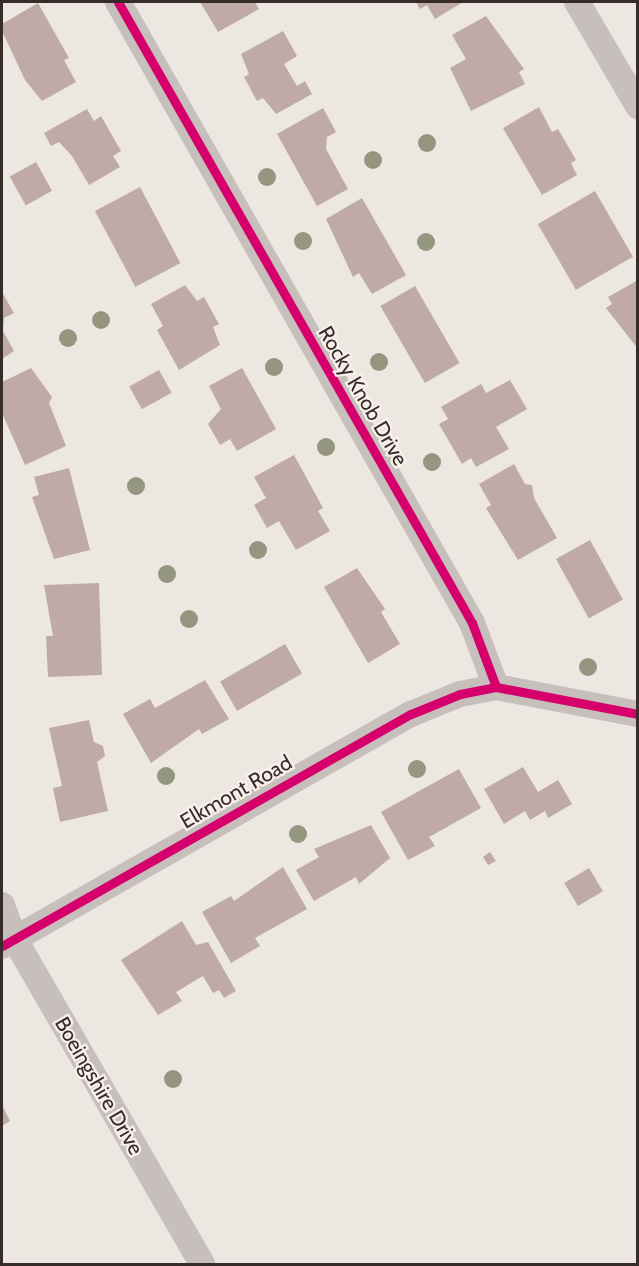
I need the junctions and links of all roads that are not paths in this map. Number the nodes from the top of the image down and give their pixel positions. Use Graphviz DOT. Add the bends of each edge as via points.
graph roads {
  1 [pos="118,2"];
  2 [pos="577,2"];
  3 [pos="638,106"];
  4 [pos="496,687"];
  5 [pos="638,714"];
  6 [pos="2,905"];
  7 [pos="8,942"];
  8 [pos="202,1264"];
  1 -- 4 [label="street, Rocky Knob Drive" via="472,623"];
  2 -- 3 [label="street"];
  4 -- 5 [label="street"];
  4 -- 7 [label="street, Elkmont Road" via="460,694 411,714"];
  6 -- 7 [label="street, Boeingshire Drive"];
  7 -- 8 [label="street, Boeingshire Drive"];
}
